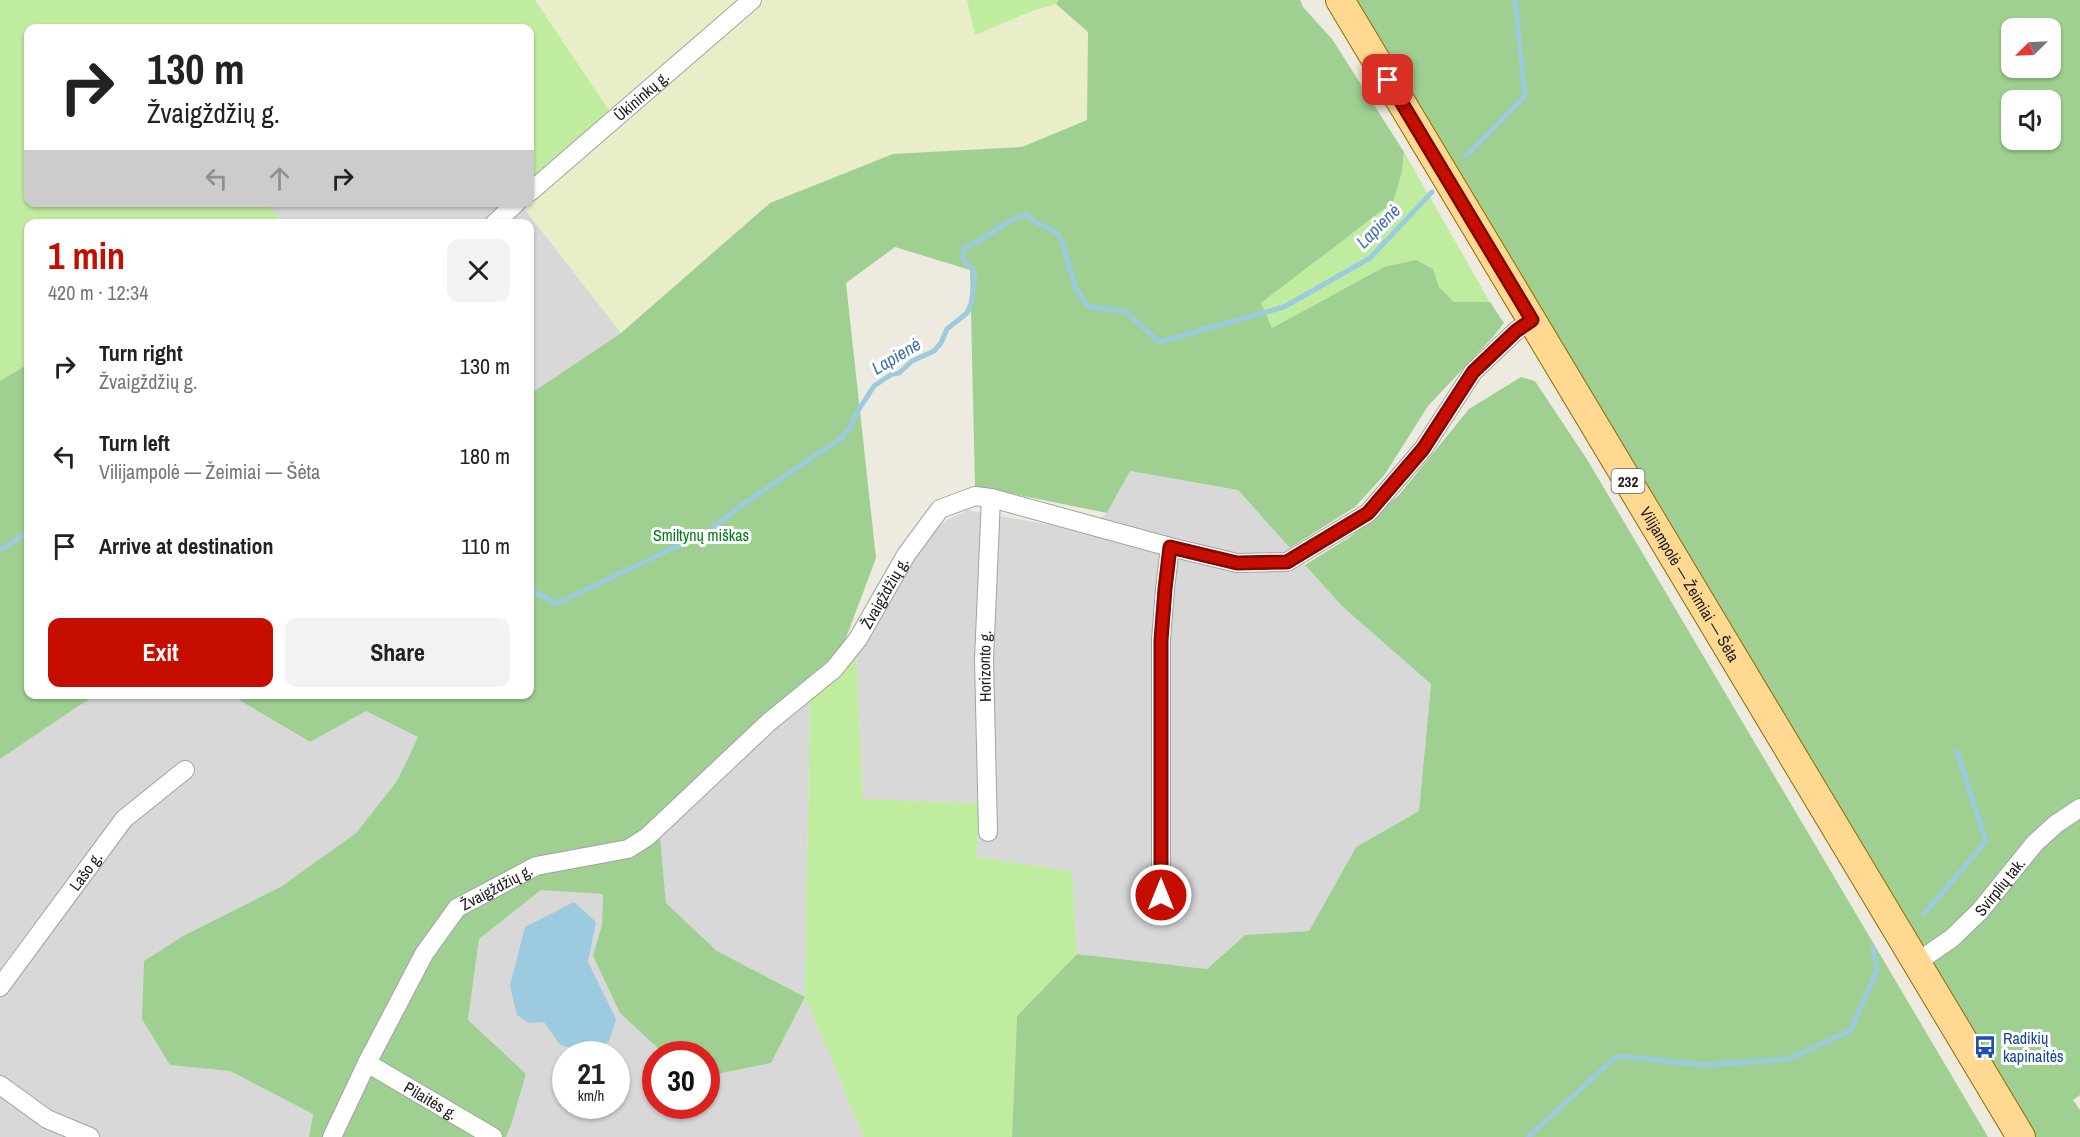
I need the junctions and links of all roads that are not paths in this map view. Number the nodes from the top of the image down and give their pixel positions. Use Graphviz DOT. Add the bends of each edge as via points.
graph roads {
  1 [pos="752,0"];
  2 [pos="1340,0"];
  3 [pos="534,189"];
  4 [pos="512,207"];
  5 [pos="499,219"];
  6 [pos="1532,320"];
  7 [pos="991,498"];
  8 [pos="1170,547"];
  9 [pos="185,770"];
  10 [pos="2080,808"];
  11 [pos="988,832"];
  12 [pos="1161,895"];
  13 [pos="1916,963"];
  14 [pos="0,987"];
  15 [pos="367,1063"];
  16 [pos="0,1085"];
  17 [pos="90,1137"];
  18 [pos="332,1137"];
  19 [pos="493,1137"];
  20 [pos="2021,1137"];
  1 -- 3 [label="street, Ūkininkų g."];
  2 -- 6 [label="main road, Vilijampolė — Žeimiai — Šėta / 232"];
  4 -- 5 [label="street"];
  6 -- 8 [label="street, Žvaigždžių g." via="1473,372 1423,449 1368,513 1287,562 1237,563"];
  6 -- 13 [label="main road, Vilijampolė — Žeimiai — Šėta / 232"];
  7 -- 8 [label="street, Žvaigždžių g."];
  7 -- 11 [label="street, Horizonto g." via="984,660"];
  7 -- 15 [label="street, Žvaigždžių g." via="975,496 940,509 906,555 858,639 834,669 770,722 647,837 628,849 537,866 457,908 424,954"];
  8 -- 12 [label="street" via="1161,640"];
  9 -- 14 [label="street, Lašo g." via="124,819"];
  10 -- 13 [label="street, Svirplių tak." via="2036,843 1980,911 1952,938"];
  13 -- 20 [label="main road, Vilijampolė — Žeimiai — Šėta / 232"];
  15 -- 18 [label="street, Žvaigždžių g."];
  15 -- 19 [label="street, Pilaitės g."];
  16 -- 17 [label="street" via="47,1119"];
}
